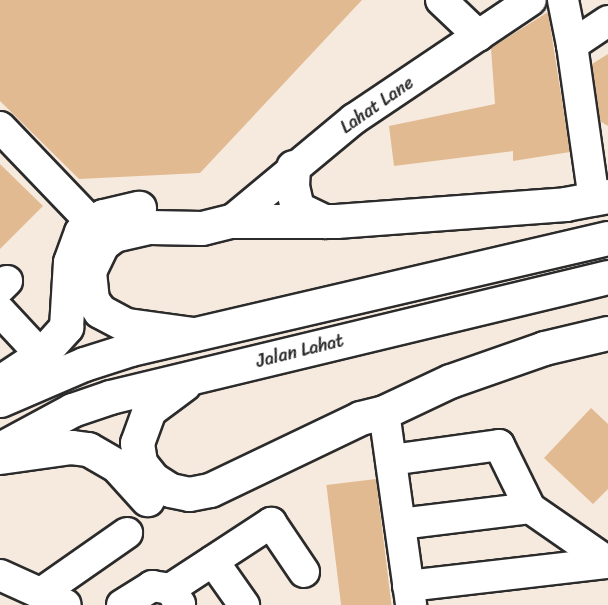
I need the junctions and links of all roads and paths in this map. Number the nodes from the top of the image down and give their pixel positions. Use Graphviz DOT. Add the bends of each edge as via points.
graph roads {
  1 [pos="441,0"];
  2 [pos="531,0"];
  3 [pos="563,0"];
  4 [pos="608,21"];
  5 [pos="479,36"];
  6 [pos="572,45"];
  7 [pos="0,127"];
  8 [pos="599,161"];
  9 [pos="293,167"];
  10 [pos="601,197"];
  11 [pos="231,221"];
  12 [pos="324,221"];
  13 [pos="91,222"];
  14 [pos="608,238"];
  15 [pos="608,277"];
  16 [pos="0,311"];
  17 [pos="608,333"];
  18 [pos="193,334"];
  19 [pos="41,355"];
  20 [pos="197,376"];
  21 [pos="0,382"];
  22 [pos="0,400"];
  23 [pos="384,412"];
  24 [pos="0,449"];
  25 [pos="0,457"];
  26 [pos="391,460"];
  27 [pos="530,508"];
  28 [pos="400,524"];
  29 [pos="127,533"];
  30 [pos="213,561"];
  31 [pos="608,562"];
  32 [pos="304,572"];
  33 [pos="0,574"];
  34 [pos="410,595"];
  35 [pos="175,597"];
  36 [pos="54,599"];
  37 [pos="122,605"];
  38 [pos="244,605"];
  1 -- 5 [label="street"];
  2 -- 5 [label="street, Lahat Lane"];
  3 -- 6 [label="street"];
  4 -- 6 [label="street"];
  5 -- 9 [label="street, Lahat Lane" via="354,119"];
  6 -- 8 [label="street"];
  7 -- 13 [label="street"];
  8 -- 10 [label="street"];
  9 -- 11 [label="street, Lahat Lane"];
  9 -- 12 [label="main road" via="297,208"];
  10 -- 12 [label="main road"];
  11 -- 12 [label="main road"];
  11 -- 13 [label="main road" via="203,209 150,207 126,209"];
  11 -- 18 [label="main road" via="202,228 150,227 114,235 102,244 89,271 92,300 113,321"];
  13 -- 19 [label="main road" via="75,244 70,262 66,327"];
  14 -- 18 [label="main road"];
  15 -- 20 [label="main road, Jalan Lahat"];
  16 -- 19 [label="street"];
  17 -- 23 [label="main road" via="494,365"];
  18 -- 22 [label="main road" via="84,364"];
  19 -- 21 [label="main road"];
  20 -- 23 [label="main road" via="149,410 137,443 140,463 153,479 170,490 189,494 210,490 360,418"];
  20 -- 24 [label="main road, Jalan Lahat" via="72,410"];
  23 -- 25 [label="main road" via="364,427 247,490 208,509 190,513 152,502 117,466 88,449 70,447"];
  23 -- 26 [label="street"];
  26 -- 27 [label="street" via="499,445"];
  26 -- 28 [label="street"];
  27 -- 28 [label="street"];
  27 -- 31 [label="street"];
  28 -- 34 [label="street"];
  29 -- 36 [label="street"];
  30 -- 32 [label="street" via="271,523"];
  30 -- 35 [label="street"];
  30 -- 38 [label="street"];
  31 -- 34 [label="street"];
  33 -- 36 [label="street"];
  35 -- 37 [label="street" via="152,586"];
}
